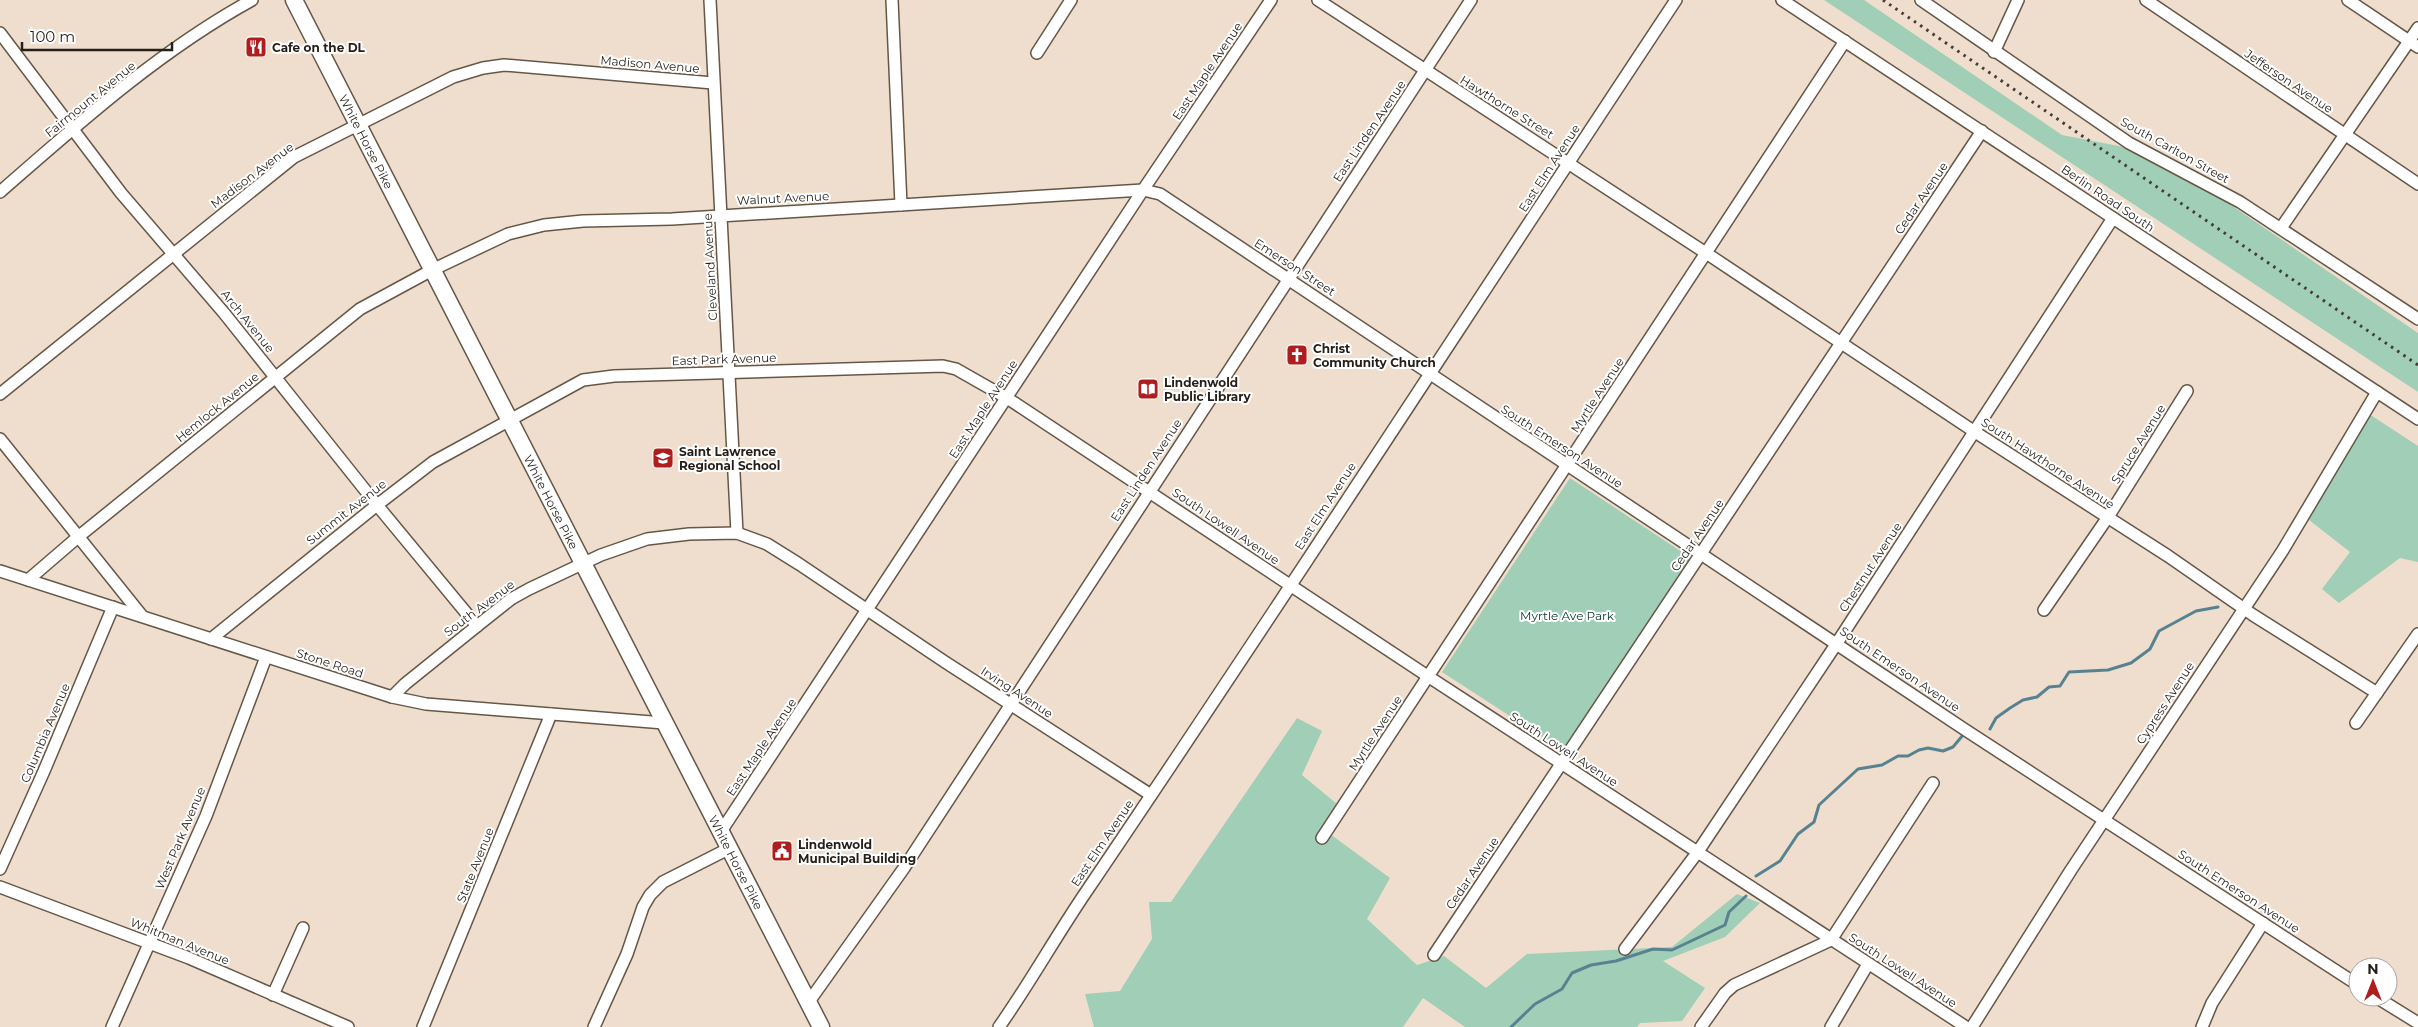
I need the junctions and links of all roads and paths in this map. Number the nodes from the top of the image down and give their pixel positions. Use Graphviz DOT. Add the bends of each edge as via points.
graph roads {
  1 [pos="252,0"];
  2 [pos="294,0"];
  3 [pos="710,0"];
  4 [pos="892,0"];
  5 [pos="1071,0"];
  6 [pos="1271,0"];
  7 [pos="1318,0"];
  8 [pos="1471,0"];
  9 [pos="1676,0"];
  10 [pos="1782,0"];
  11 [pos="1921,0"];
  12 [pos="2018,0"];
  13 [pos="2146,0"];
  14 [pos="2348,0"];
  15 [pos="2418,28"];
  16 [pos="0,33"];
  17 [pos="1845,41"];
  18 [pos="2414,44"];
  19 [pos="1994,52"];
  20 [pos="1037,53"];
  21 [pos="1425,71"];
  22 [pos="713,83"];
  23 [pos="357,125"];
  24 [pos="72,129"];
  25 [pos="1982,131"];
  26 [pos="2344,134"];
  27 [pos="1570,164"];
  28 [pos="2418,184"];
  29 [pos="1143,190"];
  30 [pos="0,192"];
  31 [pos="901,205"];
  32 [pos="721,215"];
  33 [pos="2113,218"];
  34 [pos="2281,228"];
  35 [pos="174,253"];
  36 [pos="1706,253"];
  37 [pos="432,270"];
  38 [pos="1287,279"];
  39 [pos="2418,319"];
  40 [pos="1842,342"];
  41 [pos="950,367"];
  42 [pos="728,373"];
  43 [pos="1428,374"];
  44 [pos="276,377"];
  45 [pos="2187,391"];
  46 [pos="2376,392"];
  47 [pos="0,394"];
  48 [pos="1007,398"];
  49 [pos="2418,419"];
  50 [pos="509,420"];
  51 [pos="1975,432"];
  52 [pos="0,439"];
  53 [pos="1567,466"];
  54 [pos="1149,490"];
  55 [pos="377,505"];
  56 [pos="2108,518"];
  57 [pos="737,534"];
  58 [pos="78,537"];
  59 [pos="1701,554"];
  60 [pos="582,564"];
  61 [pos="0,571"];
  62 [pos="28,580"];
  63 [pos="1290,585"];
  64 [pos="113,607"];
  65 [pos="2244,609"];
  66 [pos="868,610"];
  67 [pos="2044,610"];
  68 [pos="142,616"];
  69 [pos="477,626"];
  70 [pos="2418,634"];
  71 [pos="211,640"];
  72 [pos="1837,643"];
  73 [pos="266,657"];
  74 [pos="1429,677"];
  75 [pos="2377,692"];
  76 [pos="392,697"];
  77 [pos="1010,703"];
  78 [pos="551,714"];
  79 [pos="664,722"];
  80 [pos="2356,723"];
  81 [pos="1561,764"];
  82 [pos="1932,783"];
  83 [pos="1152,795"];
  84 [pos="2104,820"];
  85 [pos="720,833"];
  86 [pos="1322,838"];
  87 [pos="728,849"];
  88 [pos="1697,853"];
  89 [pos="0,869"];
  90 [pos="0,887"];
  91 [pos="2263,922"];
  92 [pos="303,928"];
  93 [pos="1831,940"];
  94 [pos="149,943"];
  95 [pos="1625,949"];
  96 [pos="1434,955"];
  97 [pos="1868,964"];
  98 [pos="2348,978"];
  99 [pos="273,995"];
  100 [pos="808,1003"];
  101 [pos="2392,1007"];
  102 [pos="2418,1023"];
  103 [pos="1001,1026"];
  104 [pos="112,1027"];
  105 [pos="348,1027"];
  106 [pos="423,1027"];
  107 [pos="594,1027"];
  108 [pos="820,1027"];
  109 [pos="1701,1027"];
  110 [pos="1831,1027"];
  111 [pos="1966,1027"];
  112 [pos="1972,1027"];
  113 [pos="2202,1027"];
  1 -- 24 [label="street, Fairmount Avenue" via="183,42"];
  2 -- 23 [label="highway, White Horse Pike"];
  3 -- 22 [label="street, Cleveland Avenue"];
  4 -- 31 [label="street"];
  5 -- 20 [label="street"];
  6 -- 29 [label="street, East Maple Avenue"];
  7 -- 21 [label="street, Hawthorne Street"];
  8 -- 21 [label="street, East Linden Avenue"];
  9 -- 27 [label="street, East Elm Avenue"];
  10 -- 17 [label="street, Berlin Road South"];
  11 -- 19 [label="street, South Carlton Street"];
  12 -- 19 [label="street"];
  13 -- 26 [label="street, Jefferson Avenue"];
  14 -- 18 [label="street"];
  15 -- 18 [label="street"];
  16 -- 24 [label="street, Arch Avenue"];
  17 -- 25 [label="street, Berlin Road South"];
  17 -- 36 [label="street, Myrtle Avenue"];
  18 -- 26 [label="street"];
  19 -- 34 [label="street, South Carlton Street" via="2130,143 2240,202"];
  21 -- 27 [label="street, Hawthorne Street"];
  21 -- 38 [label="street, East Linden Avenue"];
  22 -- 23 [label="street, Madison Avenue" via="504,65 452,77"];
  22 -- 32 [label="street, Cleveland Avenue"];
  23 -- 35 [label="street, Madison Avenue" via="294,157"];
  23 -- 37 [label="highway, White Horse Pike"];
  24 -- 30 [label="street, Fairmount Avenue"];
  24 -- 35 [label="street, Arch Avenue" via="121,193"];
  25 -- 33 [label="street, Berlin Road South"];
  25 -- 40 [label="street, Cedar Avenue"];
  26 -- 28 [label="street, Jefferson Avenue"];
  26 -- 34 [label="street"];
  27 -- 36 [label="street, Hawthorne Street"];
  27 -- 43 [label="street, East Elm Avenue"];
  29 -- 31 [label="street, Walnut Avenue"];
  29 -- 38 [label="street, Emerson Street" via="1160,194"];
  29 -- 48 [label="street, East Maple Avenue"];
  31 -- 32 [label="street, Walnut Avenue"];
  32 -- 37 [label="street, Walnut Avenue" via="544,224 508,234"];
  32 -- 42 [label="street, Cleveland Avenue"];
  33 -- 46 [label="street, Berlin Road South"];
  33 -- 51 [label="street, Chestnut Avenue"];
  34 -- 39 [label="street, South Carlton Street"];
  35 -- 44 [label="street, Arch Avenue"];
  35 -- 47 [label="street, Madison Avenue"];
  36 -- 40 [label="street, South Hawthorne Avenue"];
  36 -- 53 [label="street, Myrtle Avenue"];
  37 -- 44 [label="street, Hemlock Avenue" via="360,309"];
  37 -- 50 [label="highway, White Horse Pike"];
  38 -- 43 [label="street, Emerson Street"];
  38 -- 54 [label="street, East Linden Avenue"];
  40 -- 51 [label="street, South Hawthorne Avenue"];
  40 -- 59 [label="street, Cedar Avenue"];
  41 -- 42 [label="street, East Park Avenue" via="926,364"];
  41 -- 48 [label="street, South Lowell Avenue"];
  42 -- 50 [label="street, East Park Avenue" via="614,376 583,380"];
  42 -- 57 [label="street, Cleveland Avenue"];
  43 -- 53 [label="street, South Emerson Avenue"];
  43 -- 63 [label="street, East Elm Avenue"];
  44 -- 55 [label="street, Arch Avenue"];
  44 -- 58 [label="street, Hemlock Avenue"];
  45 -- 56 [label="street, Spruce Avenue"];
  46 -- 49 [label="street, Berlin Road South"];
  46 -- 65 [label="street, Cypress Avenue" via="2283,550"];
  48 -- 54 [label="street, South Lowell Avenue"];
  48 -- 66 [label="street, East Maple Avenue"];
  50 -- 55 [label="street, Summit Avenue" via="433,462"];
  50 -- 60 [label="highway, White Horse Pike"];
  51 -- 56 [label="street, South Hawthorne Avenue"];
  51 -- 72 [label="street, Chestnut Avenue"];
  52 -- 58 [label="street"];
  53 -- 59 [label="street, South Emerson Avenue"];
  53 -- 74 [label="street, Myrtle Avenue"];
  54 -- 63 [label="street, South Lowell Avenue"];
  54 -- 77 [label="street, East Linden Avenue"];
  55 -- 69 [label="street, Arch Avenue"];
  55 -- 71 [label="street, Summit Avenue"];
  56 -- 65 [label="street, South Hawthorne Avenue"];
  56 -- 67 [label="street, Spruce Avenue"];
  57 -- 60 [label="street, South Avenue" via="689,534 647,539 624,545"];
  57 -- 66 [label="street, South Avenue" via="768,544"];
  58 -- 62 [label="street, Hemlock Avenue"];
  58 -- 68 [label="street"];
  59 -- 72 [label="street, South Emerson Avenue"];
  59 -- 81 [label="street, Cedar Avenue"];
  60 -- 69 [label="street, South Avenue" via="511,599"];
  60 -- 79 [label="highway, White Horse Pike"];
  61 -- 62 [label="street, Stone Road"];
  62 -- 64 [label="street, Stone Road"];
  63 -- 74 [label="street, South Lowell Avenue"];
  63 -- 83 [label="street, East Elm Avenue"];
  64 -- 68 [label="street, Stone Road"];
  64 -- 89 [label="street, Columbia Avenue"];
  65 -- 75 [label="street, South Hawthorne Avenue"];
  65 -- 84 [label="street, Cypress Avenue"];
  66 -- 77 [label="street, Irving Avenue"];
  66 -- 85 [label="street, East Maple Avenue"];
  68 -- 71 [label="street, Stone Road"];
  69 -- 76 [label="street, South Avenue"];
  70 -- 75 [label="street"];
  71 -- 73 [label="street, Stone Road"];
  72 -- 84 [label="street, South Emerson Avenue"];
  72 -- 88 [label="street, Chestnut Avenue"];
  73 -- 76 [label="street, Stone Road"];
  73 -- 94 [label="street, West Park Avenue" via="206,816"];
  74 -- 81 [label="street, South Lowell Avenue"];
  74 -- 86 [label="street, Myrtle Avenue"];
  75 -- 80 [label="street"];
  76 -- 78 [label="street, Stone Road" via="424,704"];
  77 -- 83 [label="street, Irving Avenue"];
  77 -- 100 [label="street, East Linden Avenue" via="904,868"];
  78 -- 79 [label="street, Stone Road"];
  78 -- 106 [label="street, State Avenue"];
  79 -- 85 [label="highway, White Horse Pike"];
  81 -- 88 [label="street, South Lowell Avenue"];
  81 -- 96 [label="street, Cedar Avenue"];
  82 -- 93 [label="street"];
  83 -- 103 [label="street, East Elm Avenue"];
  84 -- 91 [label="street, South Emerson Avenue"];
  84 -- 112 [label="street, Cypress Avenue"];
  85 -- 87 [label="highway, White Horse Pike"];
  87 -- 100 [label="highway, White Horse Pike"];
  87 -- 107 [label="street" via="663,882 650,895"];
  88 -- 93 [label="street, South Lowell Avenue"];
  88 -- 95 [label="street, Chestnut Avenue"];
  90 -- 94 [label="street, Whitman Avenue"];
  91 -- 98 [label="street, South Emerson Avenue"];
  91 -- 113 [label="street" via="2212,1003"];
  92 -- 99 [label="street"];
  93 -- 97 [label="street, South Lowell Avenue"];
  93 -- 109 [label="street" via="1734,985"];
  94 -- 99 [label="street, Whitman Avenue"];
  94 -- 104 [label="street, West Park Avenue"];
  97 -- 110 [label="street"];
  97 -- 111 [label="street, South Lowell Avenue"];
  99 -- 105 [label="street, Whitman Avenue"];
  100 -- 108 [label="highway, White Horse Pike"];
  101 -- 102 [label="street"];
}
